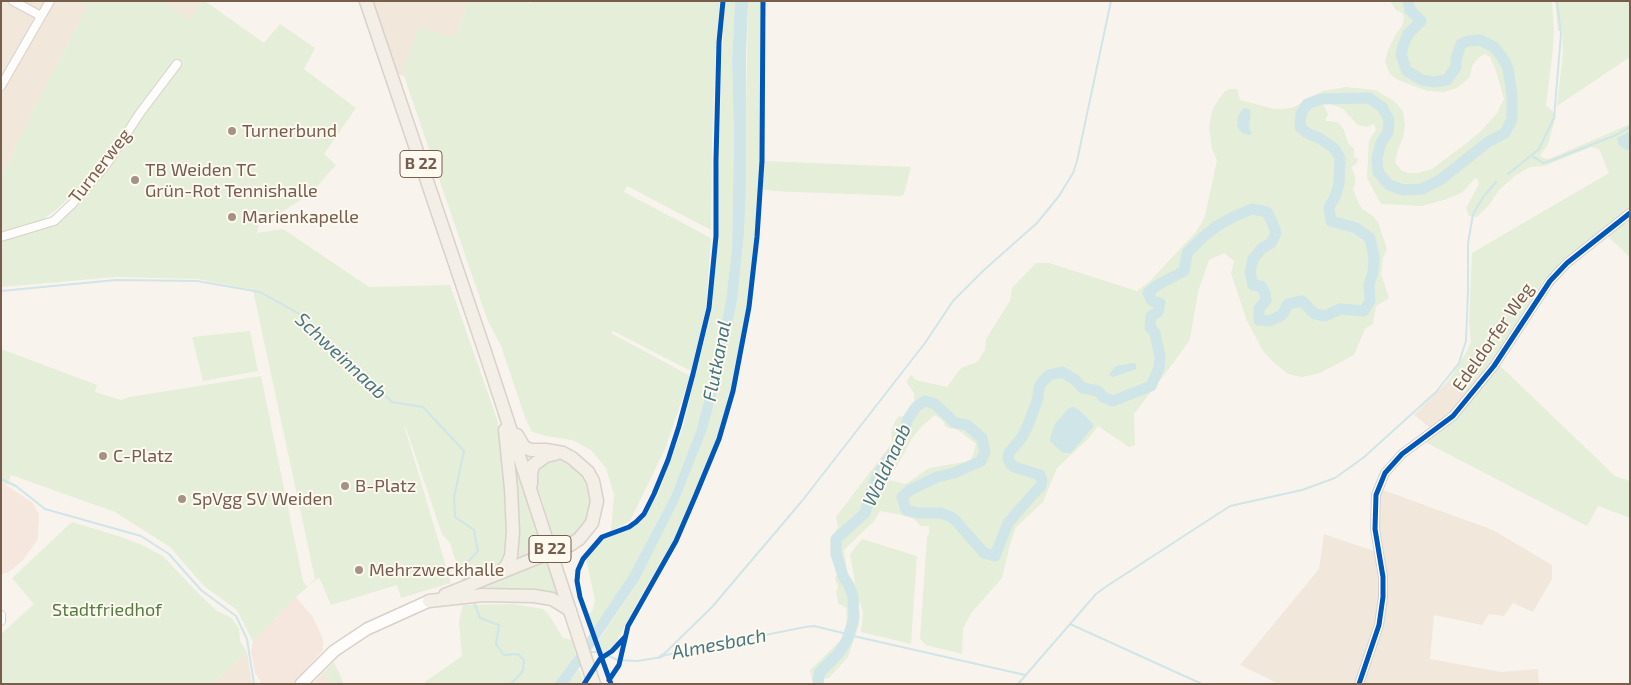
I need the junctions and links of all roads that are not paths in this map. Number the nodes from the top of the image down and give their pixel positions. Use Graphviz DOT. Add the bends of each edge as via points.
graph roads {
  1 [pos="13,1"];
  2 [pos="50,1"];
  3 [pos="366,1"];
  4 [pos="41,16"];
  5 [pos="177,64"];
  6 [pos="1,86"];
  7 [pos="1630,213"];
  8 [pos="1,238"];
  9 [pos="505,413"];
  10 [pos="562,453"];
  11 [pos="534,503"];
  12 [pos="500,573"];
  13 [pos="452,595"];
  14 [pos="429,601"];
  15 [pos="570,610"];
  16 [pos="1,615"];
  17 [pos="1,621"];
  18 [pos="593,681"];
  19 [pos="301,684"];
  20 [pos="1358,684"];
  1 -- 4 [label="street"];
  2 -- 4 [label="street"];
  3 -- 9 [label="main road, B 22"];
  4 -- 6 [label="street"];
  5 -- 8 [label="street, Turnerweg" via="106,165 72,204 54,221"];
  7 -- 20 [label="street, Edeldorfer Weg" via="1550,280 1494,366 1453,416 1402,454 1385,472 1376,495 1375,529 1383,577 1382,606 1379,625"];
  9 -- 10 [label="main road" via="524,447"];
  9 -- 11 [label="main road, B 22"];
  9 -- 12 [label="main road, B 22" via="513,532 511,556"];
  10 -- 11 [label="main road" via="546,456 533,465"];
  10 -- 12 [label="main road, bridge" via="588,472 596,492 592,523 570,545"];
  11 -- 15 [label="main road, B 22"];
  12 -- 13 [label="main road"];
  13 -- 14 [label="main road"];
  13 -- 15 [label="main road" via="534,596 552,599"];
  14 -- 19 [label="street" via="367,629 334,651"];
  15 -- 18 [label="main road, B 22"];
  16 -- 17 [label="street"];
}
